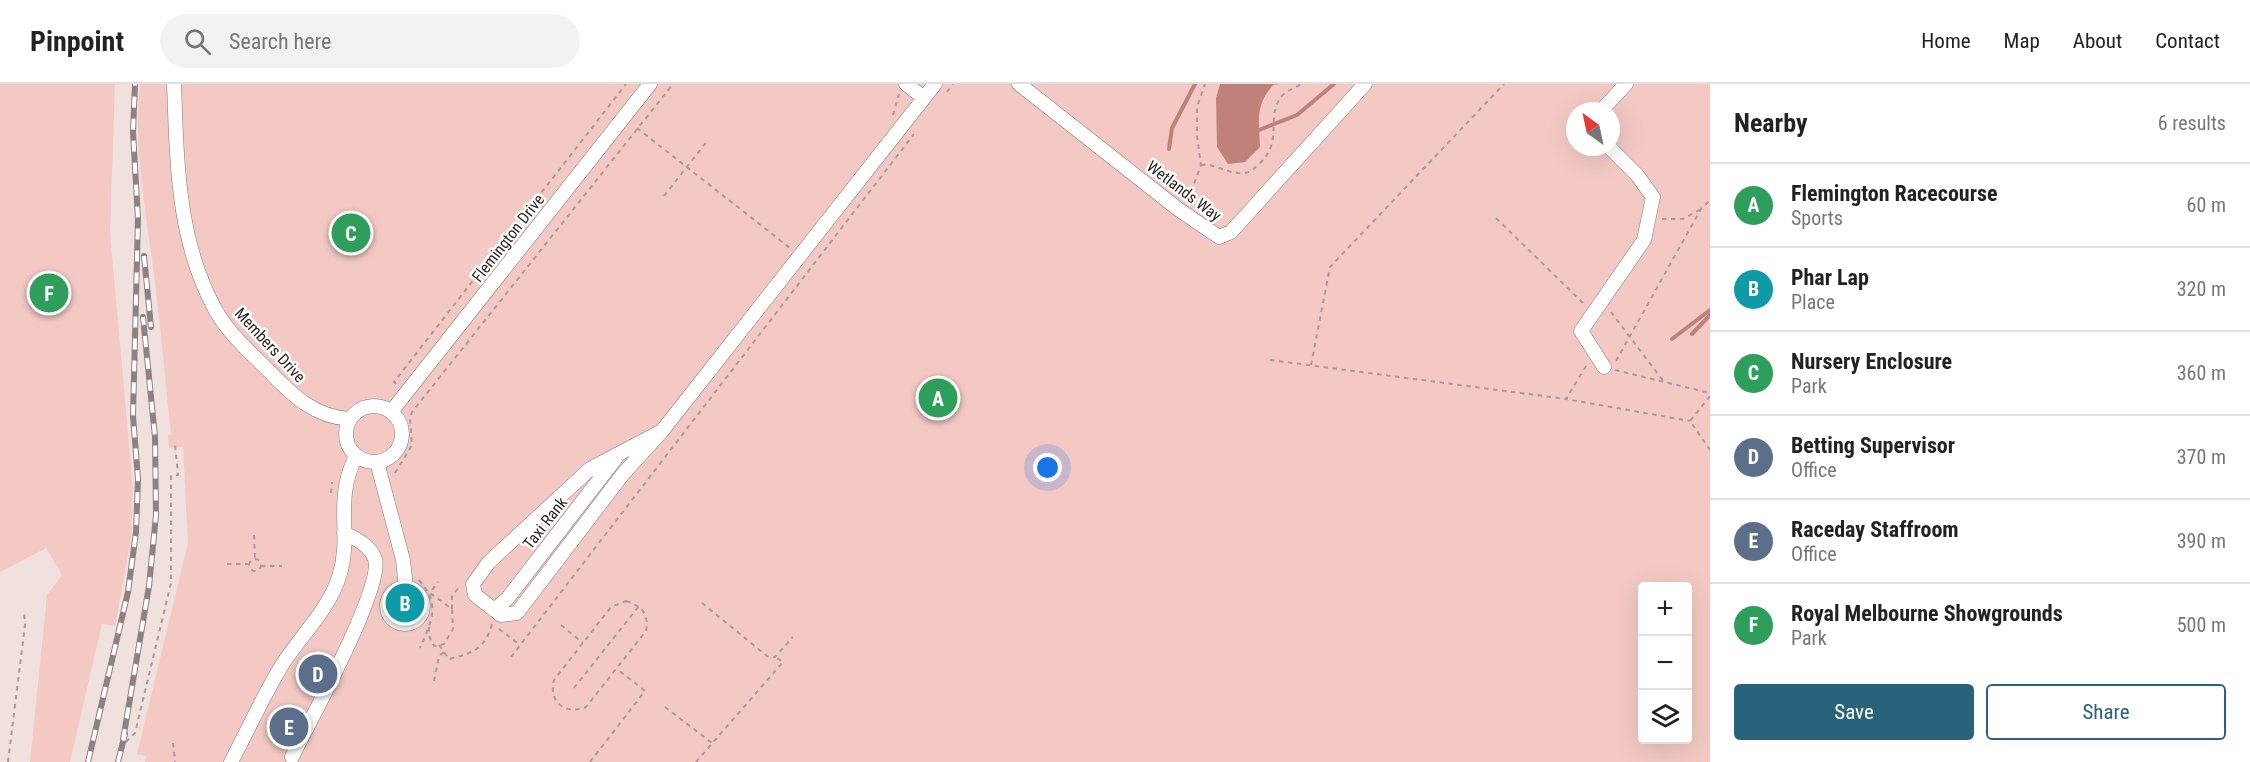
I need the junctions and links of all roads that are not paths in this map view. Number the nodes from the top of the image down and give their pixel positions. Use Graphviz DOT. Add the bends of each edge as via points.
graph roads {
  1 [pos="174,84"];
  2 [pos="650,84"];
  3 [pos="935,84"];
  4 [pos="1019,84"];
  5 [pos="1365,84"];
  6 [pos="1626,84"];
  7 [pos="903,87"];
  8 [pos="924,98"];
  9 [pos="1610,102"];
  10 [pos="1618,156"];
  11 [pos="1604,367"];
  12 [pos="391,412"];
  13 [pos="350,419"];
  14 [pos="662,431"];
  15 [pos="619,454"];
  16 [pos="356,456"];
  17 [pos="377,462"];
  18 [pos="344,533"];
  19 [pos="406,588"];
  20 [pos="490,617"];
  21 [pos="292,758"];
  22 [pos="231,762"];
  1 -- 13 [label="lane, Members Drive" via="177,183 191,248 216,311 243,345 298,399 327,415"];
  2 -- 12 [label="lane, Flemington Drive"];
  3 -- 8 [label="lane"];
  4 -- 5 [label="lane, Wetlands Way" via="1219,237 1231,232"];
  6 -- 9 [label="lane"];
  7 -- 8 [label="lane"];
  8 -- 14 [label="lane"];
  10 -- 11 [label="lane" via="1653,197 1644,240 1581,331"];
  12 -- 13 [label="lane" via="374,406"];
  12 -- 17 [label="lane" via="400,425 401,441 393,455"];
  13 -- 16 [label="lane" via="347,444"];
  14 -- 15 [label="lane"];
  14 -- 20 [label="lane" via="623,474 517,613"];
  15 -- 20 [label="lane, Taxi Rank"];
  15 -- 20 [label="lane" via="590,469 489,562 473,584 475,595"];
  16 -- 17 [label="lane"];
  16 -- 18 [label="lane" via="344,488"];
  17 -- 19 [label="lane" via="403,560"];
  18 -- 21 [label="lane" via="368,548 375,560 376,574 366,605"];
  18 -- 22 [label="lane" via="342,561 332,592 282,666"];
}
